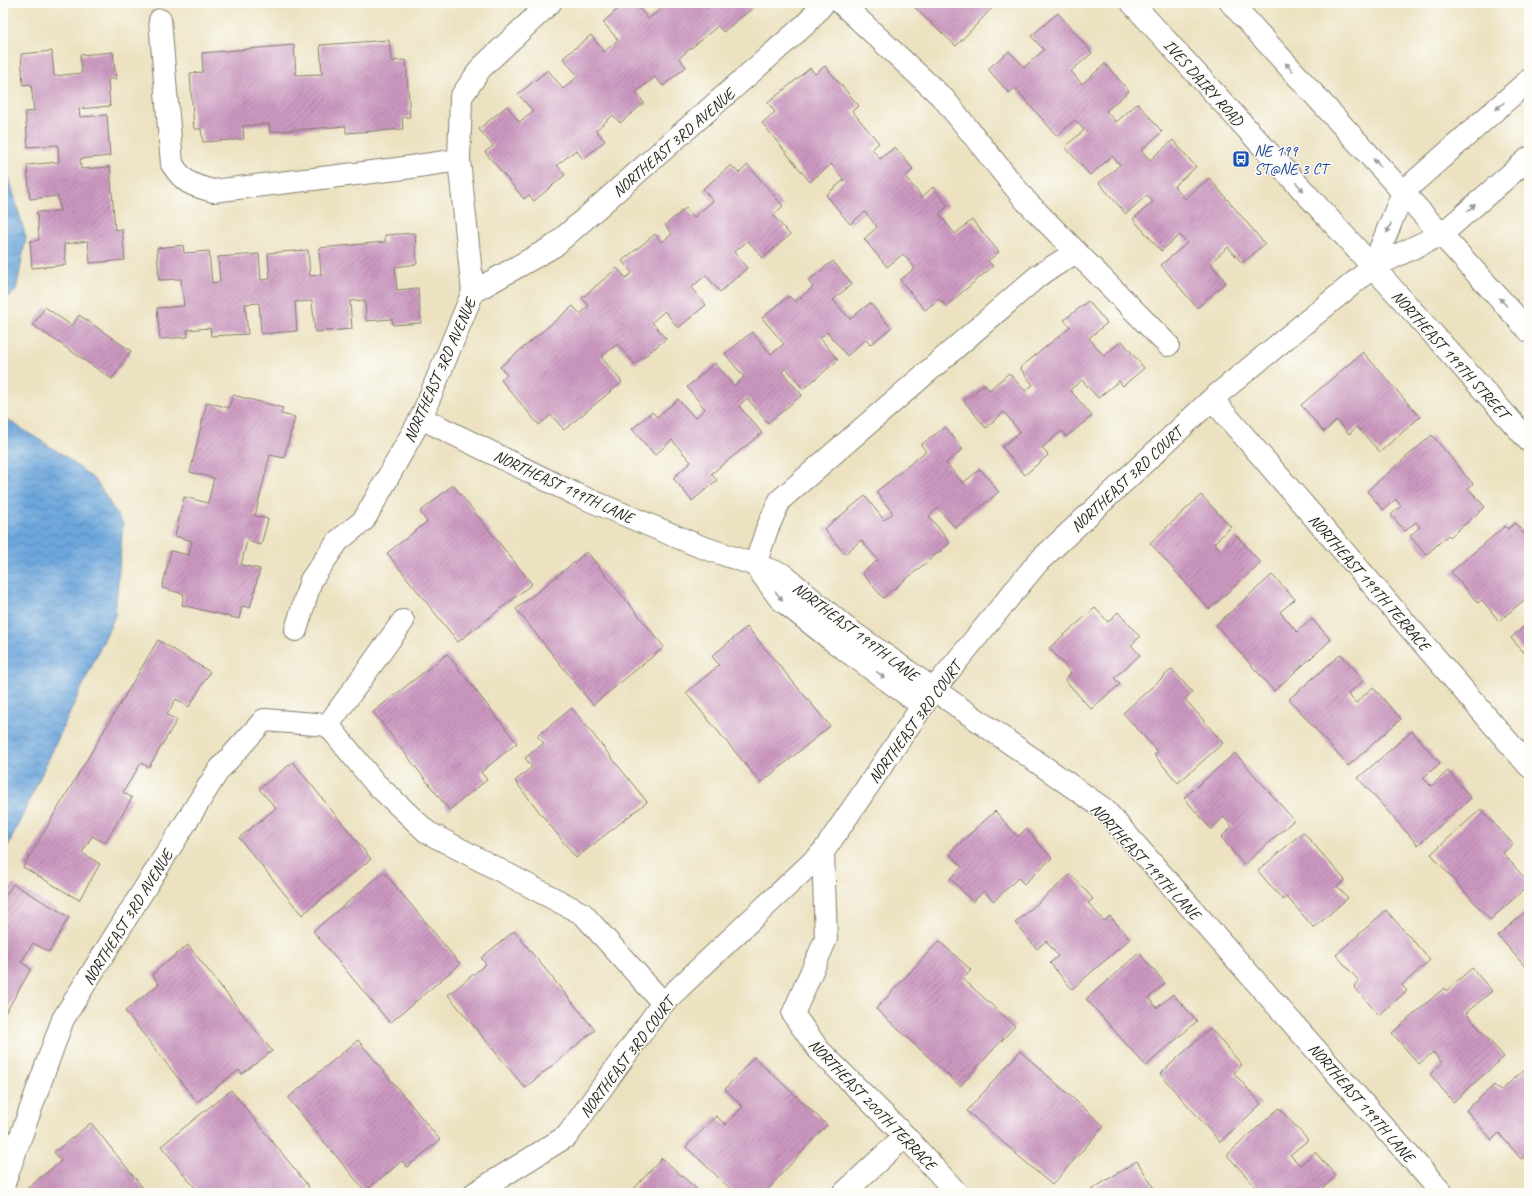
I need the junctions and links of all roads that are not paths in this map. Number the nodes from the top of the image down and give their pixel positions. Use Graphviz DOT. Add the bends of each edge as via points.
graph roads {
  1 [pos="550,3"];
  2 [pos="824,3"];
  3 [pos="841,3"];
  4 [pos="1132,3"];
  5 [pos="1231,3"];
  6 [pos="160,20"];
  7 [pos="1529,80"];
  8 [pos="1529,158"];
  9 [pos="459,160"];
  10 [pos="1403,192"];
  11 [pos="1442,234"];
  12 [pos="1076,252"];
  13 [pos="1373,267"];
  14 [pos="473,292"];
  15 [pos="1529,331"];
  16 [pos="1168,345"];
  17 [pos="1212,399"];
  18 [pos="421,418"];
  19 [pos="1529,441"];
  20 [pos="755,565"];
  21 [pos="403,621"];
  22 [pos="296,630"];
  23 [pos="929,697"];
  24 [pos="328,725"];
  25 [pos="1529,766"];
  26 [pos="823,852"];
  27 [pos="664,1003"];
  28 [pos="904,1136"];
  29 [pos="3,1193"];
  30 [pos="475,1193"];
  31 [pos="844,1193"];
  32 [pos="957,1193"];
  33 [pos="1442,1193"];
  1 -- 9 [label="street" via="480,68 461,97"];
  2 -- 14 [label="street, NORTHEAST 3RD AVENUE" via="807,23 554,246"];
  3 -- 12 [label="street" via="944,100 1026,200"];
  4 -- 13 [label="street, IVES DAIRY ROAD, one-way"];
  10 -- 5 [label="street, one-way"];
  6 -- 9 [label="street" via="172,164 181,178 198,187 213,191"];
  7 -- 10 [label="street, one-way"];
  11 -- 8 [label="street, NORTHEAST 3RD COURT, one-way"];
  9 -- 14 [label="street"];
  10 -- 11 [label="street"];
  10 -- 13 [label="street, one-way"];
  11 -- 13 [label="street, NORTHEAST 3RD COURT"];
  15 -- 11 [label="street, one-way"];
  12 -- 16 [label="street"];
  12 -- 20 [label="street" via="1038,276 780,500"];
  13 -- 17 [label="street, NORTHEAST 3RD COURT"];
  13 -- 19 [label="street, NORTHEAST 199TH STREET"];
  14 -- 18 [label="street, NORTHEAST 3RD AVENUE"];
  17 -- 23 [label="street, NORTHEAST 3RD COURT" via="1038,562"];
  17 -- 25 [label="street, NORTHEAST 199TH TERRACE"];
  18 -- 20 [label="street, NORTHEAST 199TH LANE" via="575,494 699,546"];
  18 -- 22 [label="street, NORTHEAST 3RD AVENUE" via="364,520 338,541 311,580"];
  20 -- 23 [label="street, NORTHEAST 199TH LANE" via="780,599 833,641"];
  21 -- 24 [label="street"];
  23 -- 26 [label="street, NORTHEAST 3RD COURT"];
  23 -- 33 [label="street, NORTHEAST 199TH LANE" via="1104,809"];
  24 -- 27 [label="street" via="374,783 427,832 583,914"];
  24 -- 29 [label="street, NORTHEAST 3RD AVENUE" via="264,720 218,771 63,1019 4,1183"];
  26 -- 27 [label="street, NORTHEAST 3RD COURT"];
  26 -- 28 [label="street, NORTHEAST 200TH TERRACE" via="826,939 793,1014 818,1049"];
  27 -- 30 [label="street, NORTHEAST 3RD COURT" via="567,1136"];
  28 -- 31 [label="street"];
  28 -- 32 [label="street, NORTHEAST 200TH TERRACE"];
}
